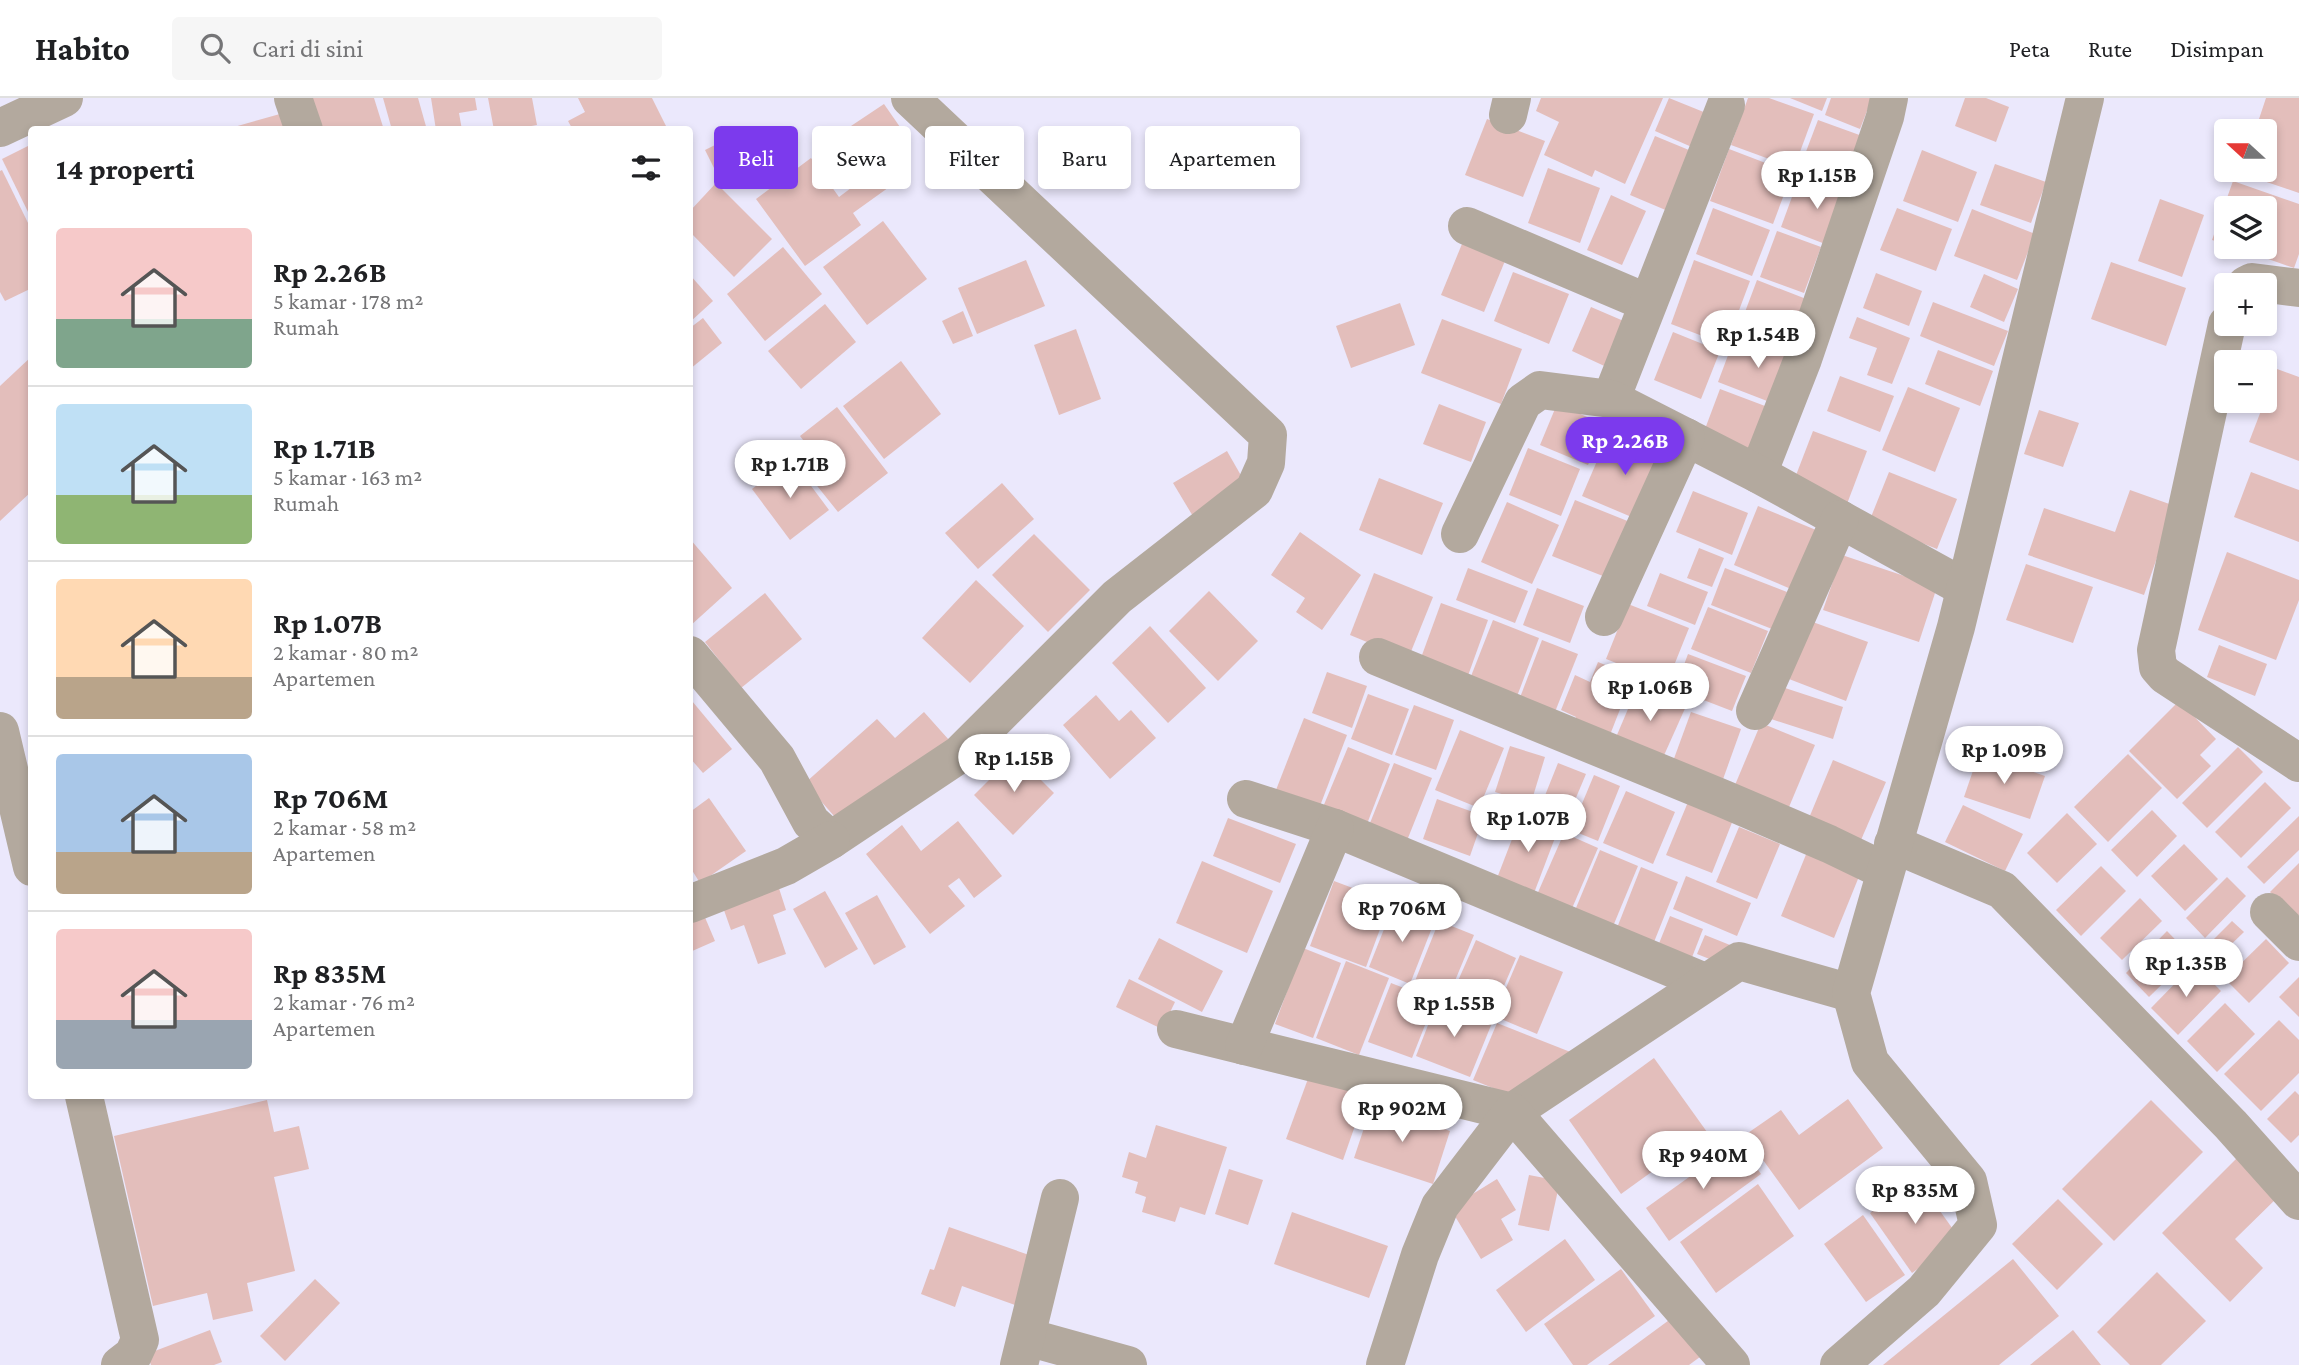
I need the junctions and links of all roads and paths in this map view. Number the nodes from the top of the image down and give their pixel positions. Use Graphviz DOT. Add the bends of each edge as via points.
graph roads {
  1 [pos="293,98"];
  2 [pos="910,98"];
  3 [pos="1889,98"];
  4 [pos="2085,98"];
  5 [pos="43,103"];
  6 [pos="1726,105"];
  7 [pos="303,126"];
  8 [pos="0,128"];
  9 [pos="1467,226"];
  10 [pos="2277,285"];
  11 [pos="2299,288"];
  12 [pos="1648,303"];
  13 [pos="2224,336"];
  14 [pos="1611,399"];
  15 [pos="1686,438"];
  16 [pos="1758,474"];
  17 [pos="1840,519"];
  18 [pos="1461,534"];
  19 [pos="1965,588"];
  20 [pos="1604,617"];
  21 [pos="1378,657"];
  22 [pos="693,659"];
  23 [pos="1755,710"];
  24 [pos="0,731"];
  25 [pos="2297,755"];
  26 [pos="1246,799"];
  27 [pos="1335,828"];
  28 [pos="831,840"];
  29 [pos="28,850"];
  30 [pos="1889,858"];
  31 [pos="693,903"];
  32 [pos="2269,912"];
  33 [pos="2299,942"];
  34 [pos="1705,982"];
  35 [pos="1851,993"];
  36 [pos="1176,1029"];
  37 [pos="1244,1046"];
  38 [pos="85,1099"];
  39 [pos="1512,1112"];
  40 [pos="1060,1198"];
  41 [pos="2299,1201"];
  42 [pos="1023,1351"];
  43 [pos="120,1365"];
  44 [pos="1128,1365"];
  45 [pos="1385,1365"];
  46 [pos="1731,1365"];
  47 [pos="1839,1365"];
  1 -- 7 [label="street"];
  2 -- 28 [label="street" via="1268,435 1266,463 1254,490 1117,597 960,754"];
  3 -- 16 [label="street" via="1803,359"];
  4 -- 19 [label="street"];
  5 -- 8 [label="street"];
  6 -- 12 [label="street"];
  9 -- 12 [label="street"];
  10 -- 11 [label="street"];
  12 -- 14 [label="street"];
  13 -- 25 [label="street" via="2156,650 2158,667 2165,676"];
  14 -- 15 [label="street"];
  14 -- 18 [label="street" via="1540,390 1523,402"];
  15 -- 16 [label="street"];
  15 -- 20 [label="street"];
  16 -- 17 [label="street"];
  17 -- 19 [label="street"];
  17 -- 23 [label="street"];
  19 -- 30 [label="street"];
  21 -- 30 [label="street" via="1829,844"];
  22 -- 28 [label="street" via="777,759 811,822"];
  24 -- 29 [label="street"];
  26 -- 27 [label="street"];
  27 -- 34 [label="street"];
  27 -- 37 [label="street"];
  28 -- 31 [label="street" via="786,866"];
  30 -- 35 [label="street"];
  30 -- 41 [label="street" via="2003,890"];
  32 -- 33 [label="street"];
  34 -- 35 [label="street" via="1739,961"];
  34 -- 39 [label="street"];
  35 -- 47 [label="street" via="1870,1062 1968,1181 1978,1225 1924,1291"];
  36 -- 37 [label="street"];
  37 -- 39 [label="street"];
  38 -- 43 [label="street" via="140,1340"];
  39 -- 45 [label="street" via="1440,1206"];
  39 -- 46 [label="street"];
  40 -- 42 [label="street"];
  42 -- 44 [label="street"];
}
